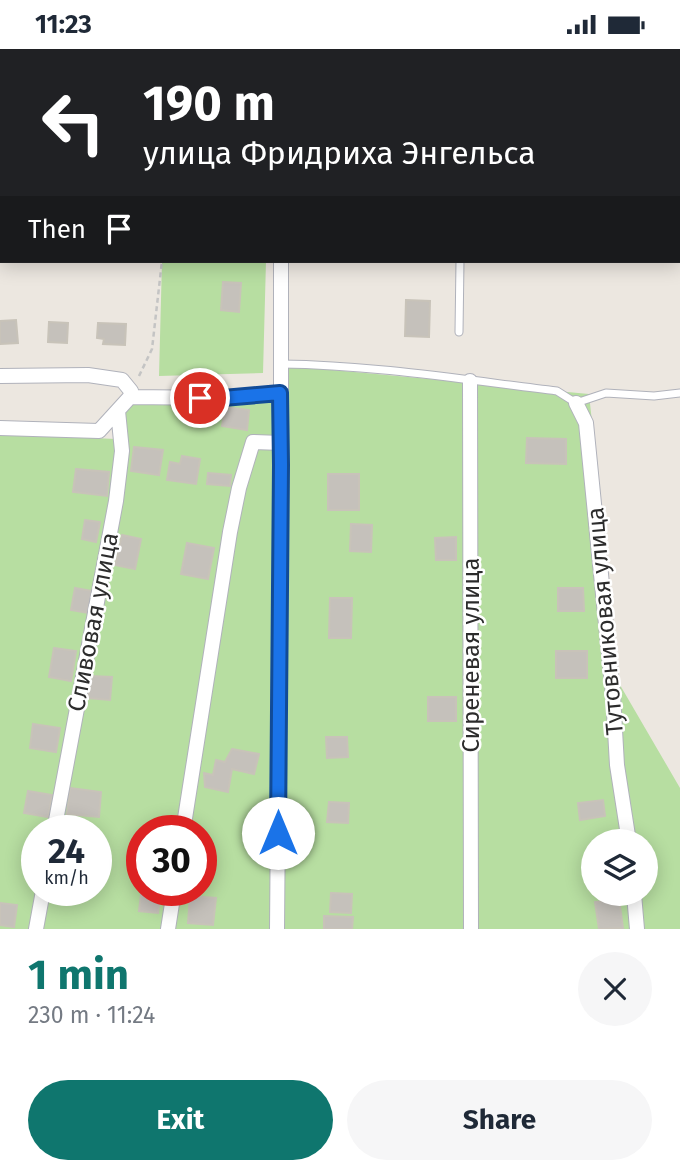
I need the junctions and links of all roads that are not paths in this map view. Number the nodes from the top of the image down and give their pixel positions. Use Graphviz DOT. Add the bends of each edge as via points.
graph roads {
  1 [pos="281,263"];
  2 [pos="460,263"];
  3 [pos="459,332"];
  4 [pos="280,359"];
  5 [pos="0,376"];
  6 [pos="470,381"];
  7 [pos="280,393"];
  8 [pos="680,393"];
  9 [pos="130,394"];
  10 [pos="576,403"];
  11 [pos="118,411"];
  12 [pos="0,428"];
  13 [pos="281,443"];
  14 [pos="57,815"];
  15 [pos="186,815"];
  16 [pos="627,829"];
  17 [pos="40,906"];
  18 [pos="171,906"];
  19 [pos="635,906"];
  20 [pos="36,929"];
  21 [pos="167,929"];
  22 [pos="277,929"];
  23 [pos="471,929"];
  24 [pos="637,929"];
  1 -- 4 [label="street"];
  2 -- 3 [label="lane"];
  4 -- 6 [label="lane"];
  4 -- 7 [label="street"];
  5 -- 9 [label="street" via="88,375 122,380"];
  6 -- 10 [label="lane" via="557,391"];
  6 -- 23 [label="street, Сиреневая улица"];
  7 -- 9 [label="street" via="223,398"];
  7 -- 13 [label="street"];
  8 -- 10 [label="lane" via="606,393"];
  9 -- 11 [label="street"];
  10 -- 16 [label="street, Тутовниковая улица" via="586,423"];
  11 -- 12 [label="street" via="99,431"];
  11 -- 14 [label="street, Сливовая улица" via="122,451 116,501"];
  13 -- 15 [label="street" via="253,442 239,488"];
  13 -- 22 [label="street"];
  17 -- 20 [label="street"];
  18 -- 21 [label="street"];
  19 -- 24 [label="street"];
}
